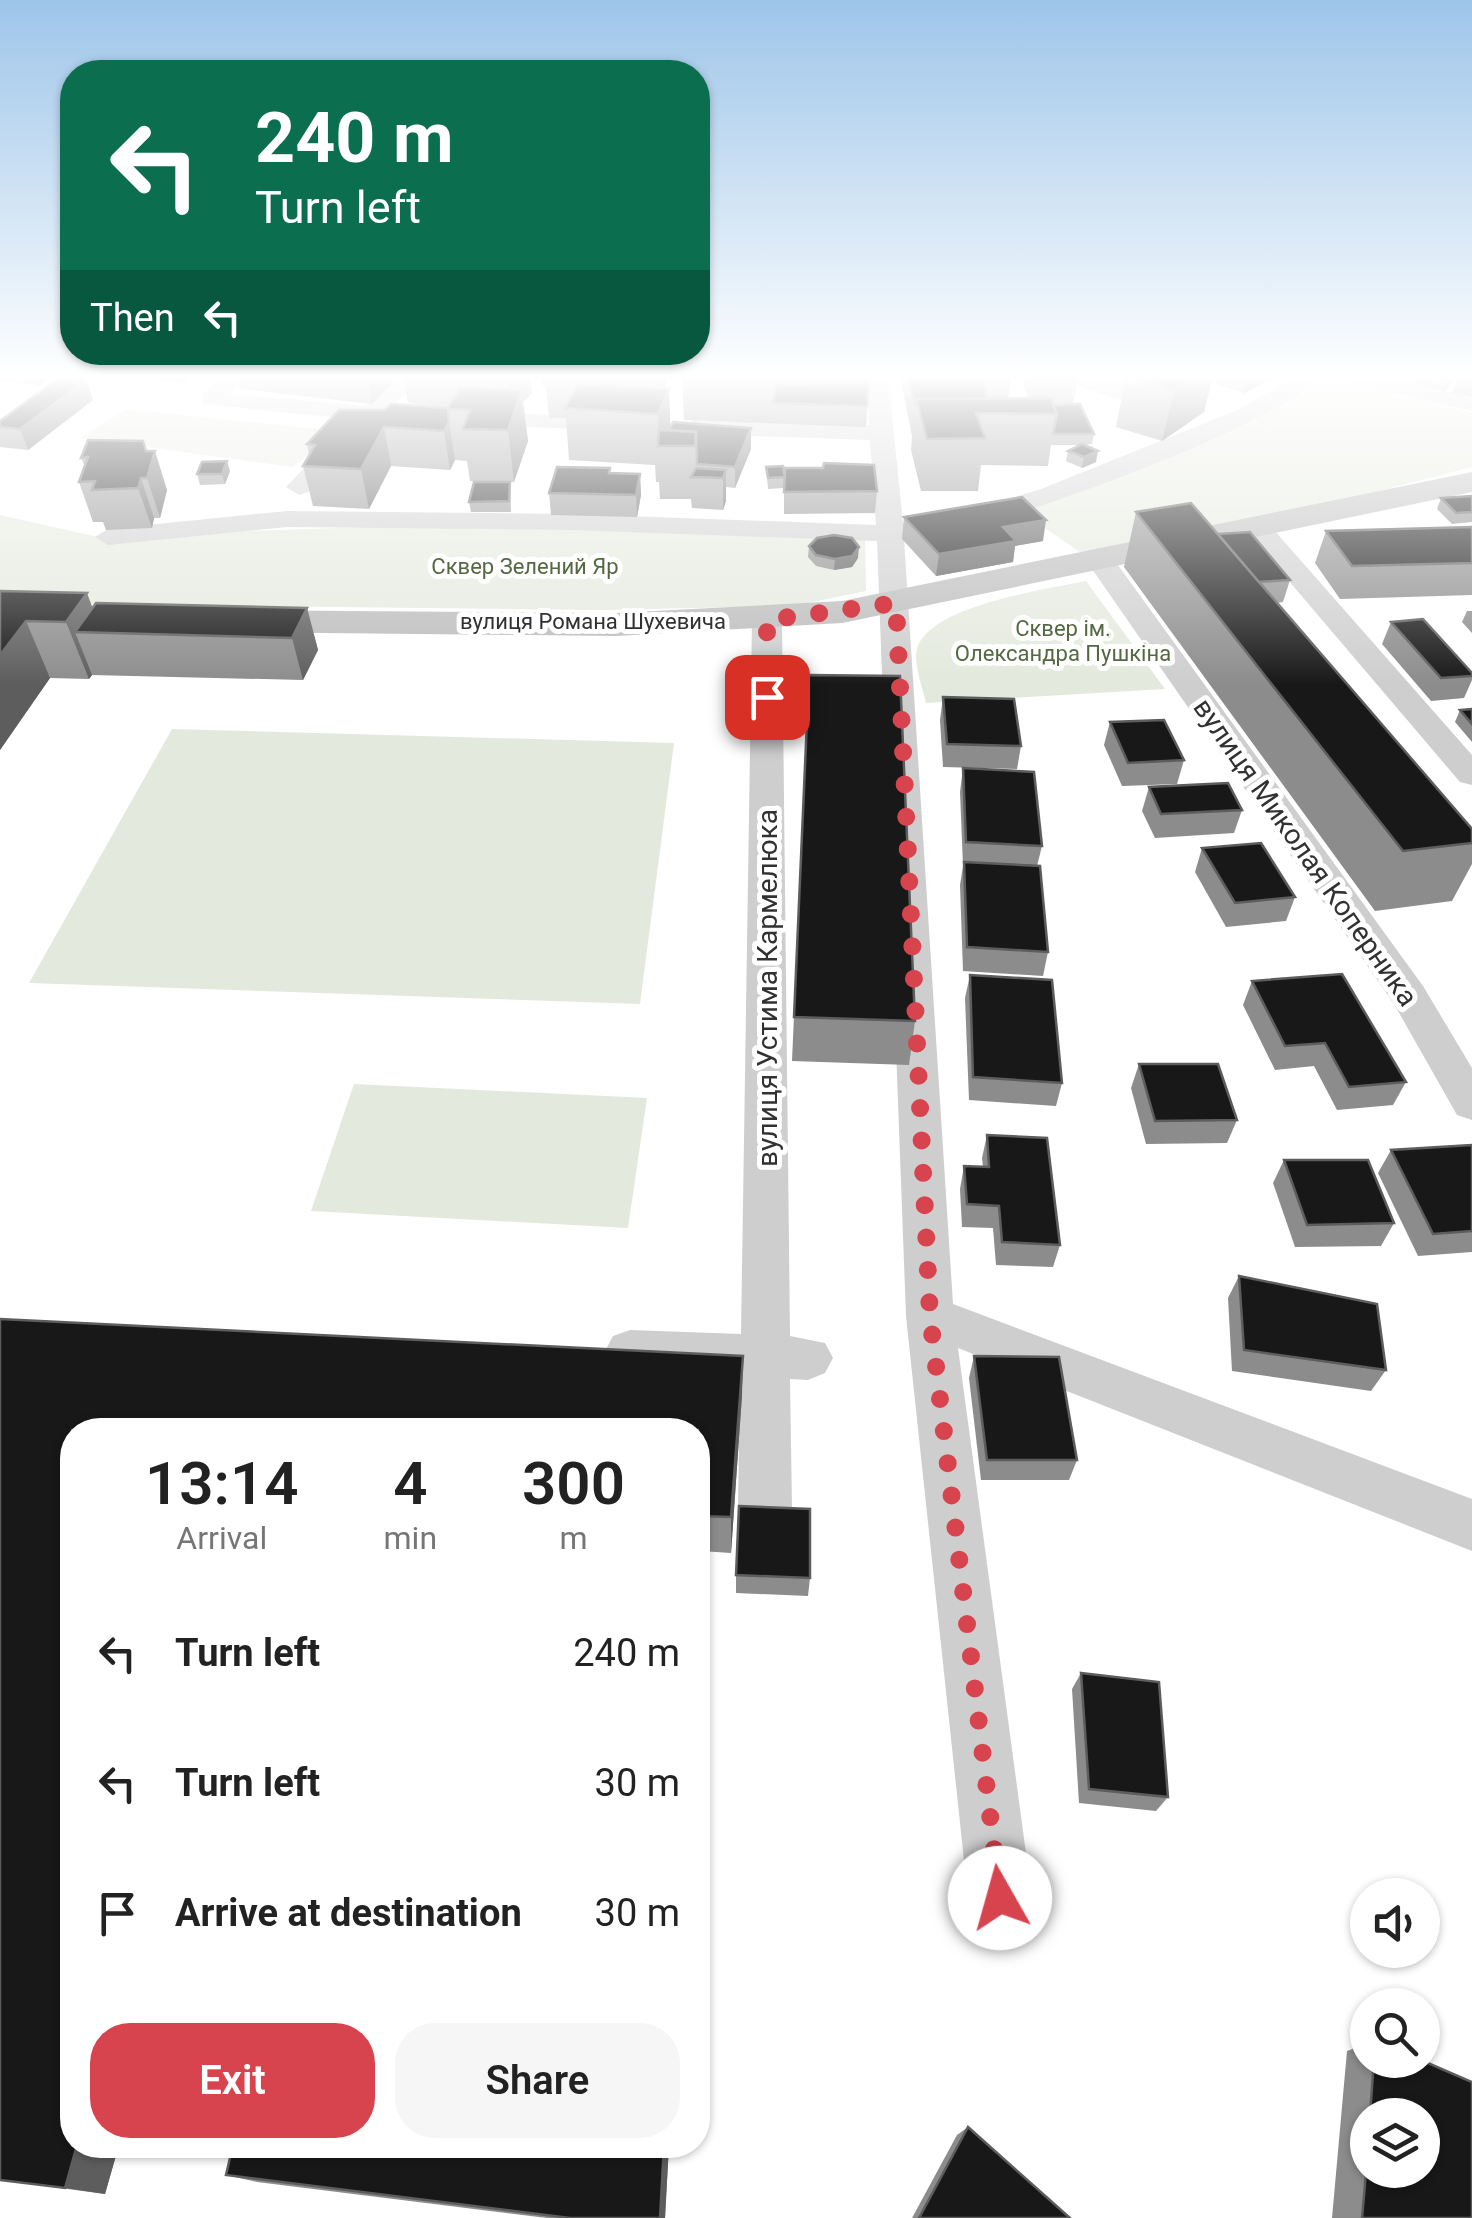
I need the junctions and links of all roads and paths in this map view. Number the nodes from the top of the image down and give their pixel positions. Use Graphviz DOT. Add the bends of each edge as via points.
graph roads {
  1 [pos="306,479"];
  2 [pos="884,479"];
  3 [pos="1088,479"];
  4 [pos="1472,482"];
  5 [pos="299,487"];
  6 [pos="1258,528"];
  7 [pos="889,532"];
  8 [pos="108,537"];
  9 [pos="1097,556"];
  10 [pos="896,603"];
  11 [pos="767,620"];
  12 [pos="196,621"];
  13 [pos="1472,775"];
  14 [pos="1472,1104"];
  15 [pos="930,1316"];
  16 [pos="590,1350"];
  17 [pos="787,1357"];
  18 [pos="764,1509"];
  19 [pos="1472,1524"];
  20 [pos="1000,1898"];
  1 -- 5 [label="street"];
  2 -- 7 [label="street"];
  3 -- 7 [label="street" via="951,526"];
  4 -- 6 [label="street, вулиця Романа Шухевича"];
  6 -- 9 [label="street, вулиця Романа Шухевича"];
  6 -- 13 [label="street"];
  7 -- 8 [label="street" via="287,520"];
  7 -- 10 [label="street"];
  9 -- 10 [label="street, вулиця Романа Шухевича"];
  9 -- 14 [label="street, вулиця Миколая Коперника" via="1408,996"];
  10 -- 11 [label="street, вулиця Романа Шухевича"];
  10 -- 15 [label="street"];
  11 -- 12 [label="street, вулиця Романа Шухевича"];
  11 -- 17 [label="street, вулиця Устима Кармелюка"];
  15 -- 19 [label="street"];
  15 -- 20 [label="street"];
  16 -- 17 [label="street"];
  17 -- 18 [label="street, вулиця Устима Кармелюка"];
}
